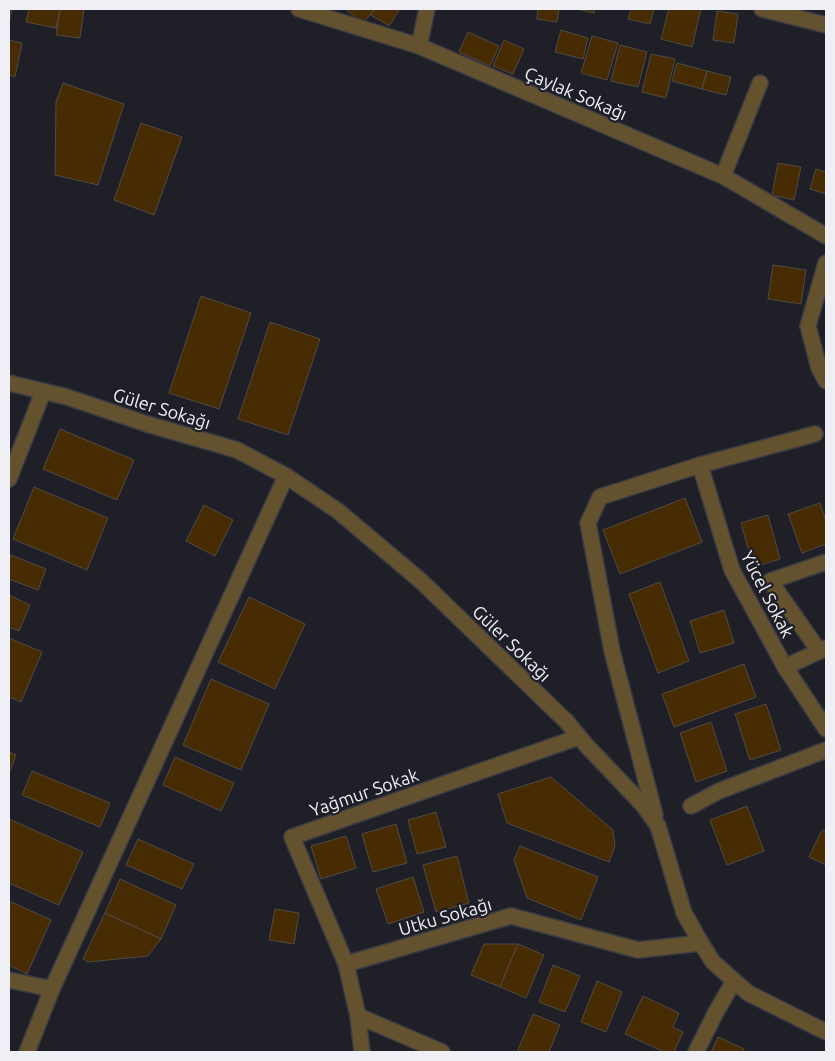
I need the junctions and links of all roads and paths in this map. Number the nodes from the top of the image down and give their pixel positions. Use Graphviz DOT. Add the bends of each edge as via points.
graph roads {
  1 [pos="299,9"];
  2 [pos="427,9"];
  3 [pos="762,9"];
  4 [pos="826,25"];
  5 [pos="419,46"];
  6 [pos="760,83"];
  7 [pos="723,176"];
  8 [pos="826,236"];
  9 [pos="826,263"];
  10 [pos="826,381"];
  11 [pos="9,383"];
  12 [pos="42,392"];
  13 [pos="815,434"];
  14 [pos="700,465"];
  15 [pos="286,476"];
  16 [pos="9,478"];
  17 [pos="826,562"];
  18 [pos="823,650"];
  19 [pos="785,666"];
  20 [pos="826,729"];
  21 [pos="579,737"];
  22 [pos="826,750"];
  23 [pos="691,806"];
  24 [pos="658,826"];
  25 [pos="701,943"];
  26 [pos="346,964"];
  27 [pos="9,980"];
  28 [pos="734,981"];
  29 [pos="52,989"];
  30 [pos="358,1016"];
  31 [pos="826,1032"];
  32 [pos="27,1052"];
  33 [pos="362,1052"];
  34 [pos="442,1052"];
  35 [pos="696,1052"];
  1 -- 5 [label="street, Çaylak Sokağı"];
  2 -- 5 [label="street"];
  3 -- 4 [label="street"];
  5 -- 7 [label="street, Çaylak Sokağı"];
  6 -- 7 [label="street"];
  7 -- 8 [label="street, Çaylak Sokağı"];
  9 -- 10 [label="street" via="808,326 819,368"];
  11 -- 12 [label="street, Güler Sokağı"];
  12 -- 15 [label="street, Güler Sokağı" via="237,450"];
  12 -- 16 [label="street"];
  13 -- 14 [label="street"];
  14 -- 19 [label="street, Yücel Sokak" via="732,570"];
  14 -- 24 [label="street" via="600,497 588,523 612,651"];
  15 -- 21 [label="street, Güler Sokağı" via="338,511 421,582"];
  15 -- 29 [label="street"];
  17 -- 18 [label="street, Yücel Sokak" via="770,581"];
  18 -- 19 [label="street"];
  19 -- 20 [label="street, Yücel Sokak"];
  21 -- 24 [label="street, Güler Sokağı" via="644,806"];
  21 -- 26 [label="street, Yağmur Sokak" via="292,837"];
  22 -- 23 [label="street" via="719,791"];
  24 -- 25 [label="street, Güler Sokağı" via="684,913"];
  25 -- 26 [label="street, Utku Sokağı" via="638,950 511,916"];
  25 -- 28 [label="street, Güler Sokağı" via="714,962"];
  26 -- 30 [label="street"];
  27 -- 29 [label="street"];
  28 -- 31 [label="street, Güler Sokağı" via="748,993"];
  28 -- 35 [label="street"];
  29 -- 32 [label="street"];
  30 -- 33 [label="street"];
  30 -- 34 [label="street"];
}
